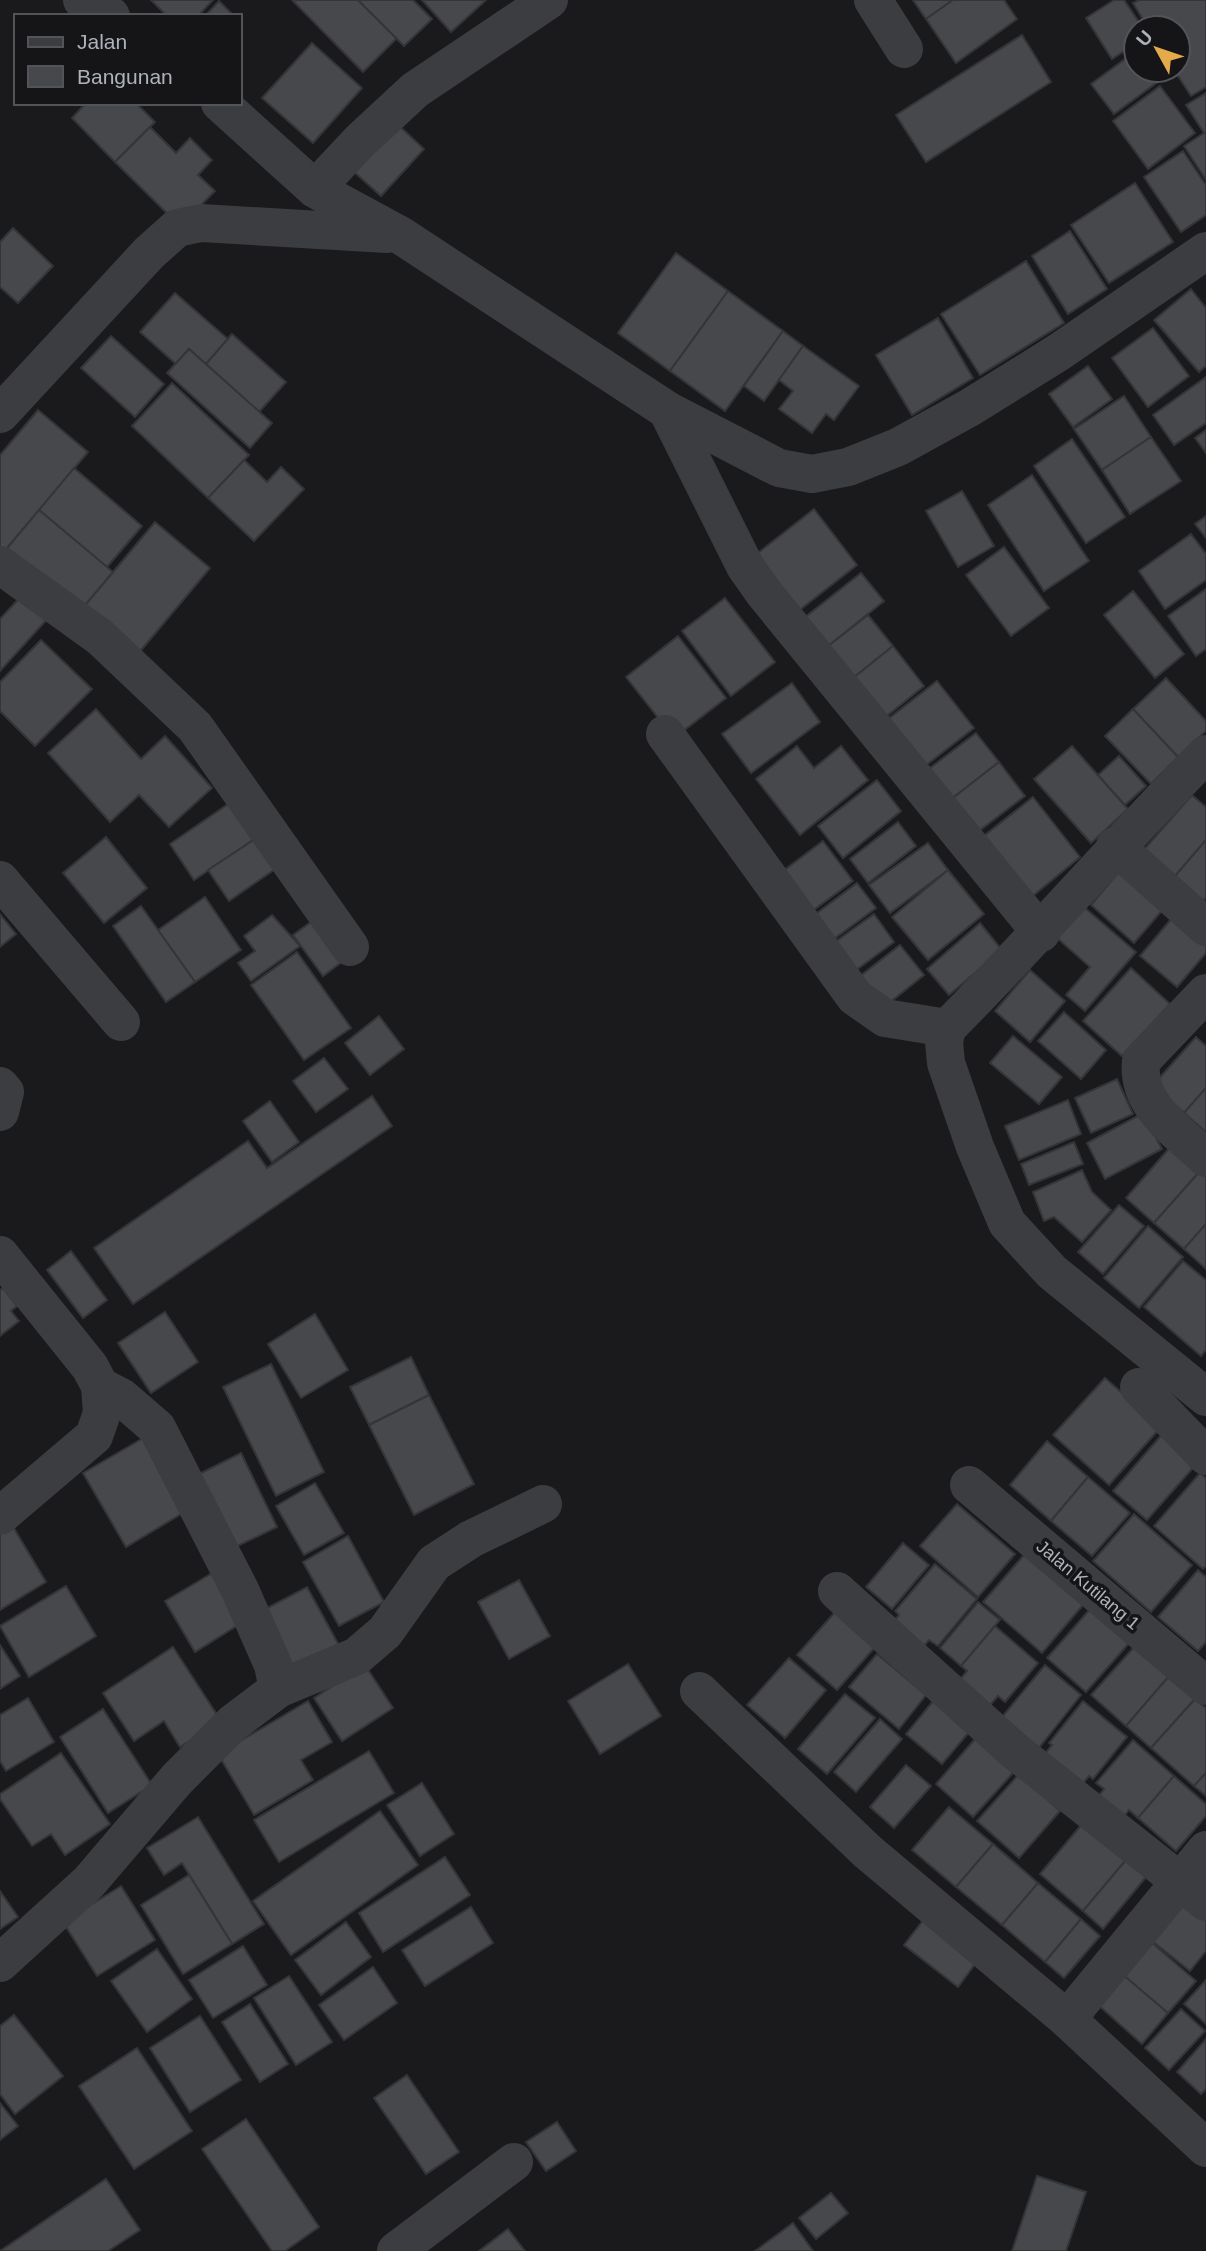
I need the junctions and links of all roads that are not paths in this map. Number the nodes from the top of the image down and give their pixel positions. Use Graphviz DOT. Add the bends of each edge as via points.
graph roads {
  1 [pos="82,0"];
  2 [pos="549,0"];
  3 [pos="873,0"];
  4 [pos="107,14"];
  5 [pos="904,49"];
  6 [pos="222,105"];
  7 [pos="315,188"];
  8 [pos="400,235"];
  9 [pos="1206,251"];
  10 [pos="667,410"];
  11 [pos="0,414"];
  12 [pos="0,565"];
  13 [pos="665,734"];
  14 [pos="1206,754"];
  15 [pos="1115,846"];
  16 [pos="0,880"];
  17 [pos="1206,927"];
  18 [pos="1041,933"];
  19 [pos="350,947"];
  20 [pos="1206,993"];
  21 [pos="121,1022"];
  22 [pos="947,1028"];
  23 [pos="0,1086"];
  24 [pos="0,1112"];
  25 [pos="1206,1158"];
  26 [pos="0,1255"];
  27 [pos="100,1386"];
  28 [pos="1139,1387"];
  29 [pos="1206,1397"];
  30 [pos="1206,1456"];
  31 [pos="969,1485"];
  32 [pos="543,1504"];
  33 [pos="0,1516"];
  34 [pos="837,1591"];
  35 [pos="1206,1686"];
  36 [pos="278,1689"];
  37 [pos="699,1691"];
  38 [pos="1206,1850"];
  39 [pos="1193,1891"];
  40 [pos="0,1964"];
  41 [pos="1067,2019"];
  42 [pos="1206,2148"];
  43 [pos="514,2162"];
  44 [pos="396,2251"];
  1 -- 4 [label="street"];
  2 -- 7 [label="street" via="415,90"];
  3 -- 5 [label="street"];
  6 -- 7 [label="street"];
  7 -- 8 [label="street"];
  8 -- 10 [label="street"];
  8 -- 11 [label="street" via="201,223 177,228"];
  9 -- 10 [label="street" via="969,408 898,447 848,467 812,474 779,468"];
  10 -- 18 [label="street" via="745,566 764,593"];
  12 -- 19 [label="street" via="100,637 195,727"];
  13 -- 22 [label="street" via="855,998 885,1018"];
  14 -- 15 [label="street"];
  15 -- 17 [label="street"];
  15 -- 18 [label="street"];
  16 -- 21 [label="street"];
  18 -- 22 [label="street"];
  20 -- 25 [label="street" via="1141,1061 1139,1075 1150,1103"];
  22 -- 29 [label="street" via="946,1063 1007,1223 1052,1272"];
  23 -- 24 [label="street" via="5,1092"];
  26 -- 27 [label="street" via="90,1367"];
  27 -- 33 [label="street" via="102,1413 94,1436"];
  27 -- 36 [label="street" via="121,1397 157,1428 240,1590 273,1665"];
  28 -- 30 [label="street"];
  31 -- 35 [label="street, Jalan Kutilang 1"];
  32 -- 36 [label="street" via="434,1563 385,1632 357,1656"];
  34 -- 39 [label="street" via="1016,1752"];
  36 -- 40 [label="street" via="224,1732 89,1882"];
  37 -- 41 [label="street" via="868,1853"];
  38 -- 39 [label="street"];
  39 -- 41 [label="street"];
  41 -- 42 [label="street"];
  43 -- 44 [label="street"];
}
